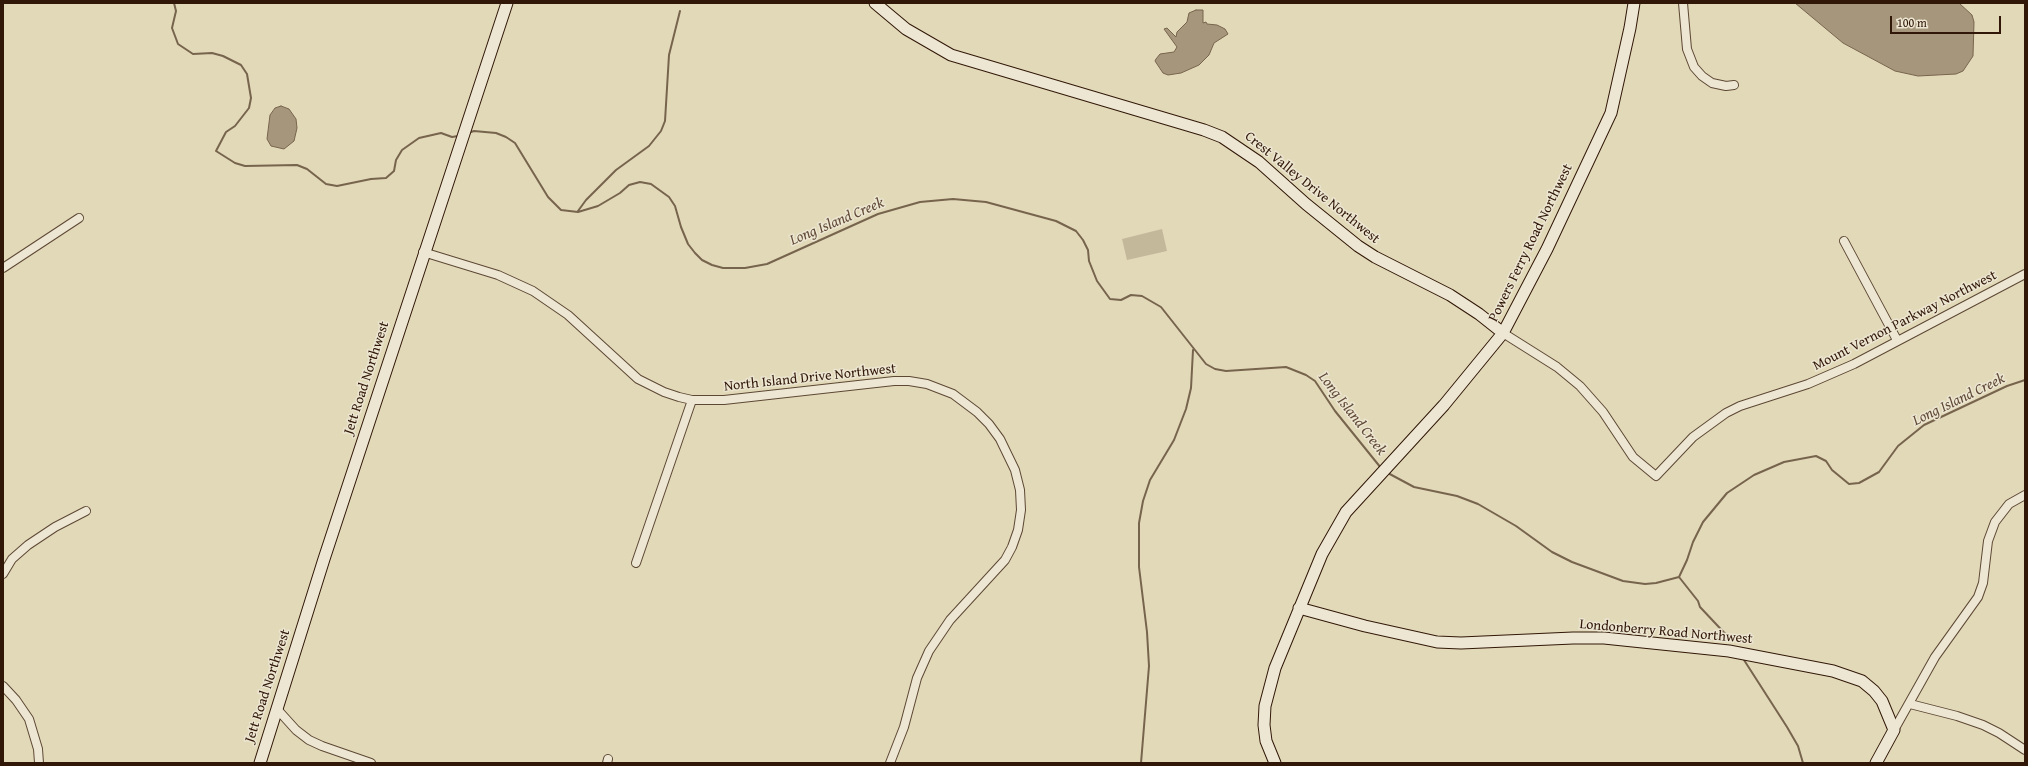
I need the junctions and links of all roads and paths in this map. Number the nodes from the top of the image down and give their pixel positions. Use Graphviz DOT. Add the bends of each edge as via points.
graph roads {
  1 [pos="507,3"];
  2 [pos="875,3"];
  3 [pos="1634,3"];
  4 [pos="1683,3"];
  5 [pos="1734,85"];
  6 [pos="79,218"];
  7 [pos="1844,241"];
  8 [pos="423,252"];
  9 [pos="3,268"];
  10 [pos="2025,274"];
  11 [pos="1503,333"];
  12 [pos="1897,340"];
  13 [pos="692,400"];
  14 [pos="1656,476"];
  15 [pos="2025,495"];
  16 [pos="86,511"];
  17 [pos="636,563"];
  18 [pos="3,574"];
  19 [pos="1299,608"];
  20 [pos="3,686"];
  21 [pos="1910,704"];
  22 [pos="277,709"];
  23 [pos="1894,730"];
  24 [pos="2025,750"];
  25 [pos="39,763"];
  26 [pos="260,763"];
  27 [pos="371,763"];
  28 [pos="890,763"];
  29 [pos="1275,763"];
  30 [pos="1876,763"];
  1 -- 8 [label="street, Jett Road Northwest"];
  2 -- 11 [label="street, Crest Valley Drive Northwest" via="906,29 950,55 1222,137 1259,162 1358,246 1450,295"];
  3 -- 11 [label="street, Powers Ferry Road Northwest" via="1611,113 1547,249"];
  4 -- 5 [label="street" via="1687,50 1694,67 1712,83"];
  6 -- 9 [label="street"];
  7 -- 12 [label="street"];
  8 -- 13 [label="street, North Island Drive Northwest" via="498,275 533,291 568,315 638,378 664,392"];
  8 -- 22 [label="street, Jett Road Northwest"];
  10 -- 12 [label="street, Mount Vernon Parkway Northwest"];
  11 -- 14 [label="street, Crest Valley Drive Northwest" via="1557,367 1580,386 1603,412 1633,457"];
  11 -- 19 [label="street, Powers Ferry Road Northwest" via="1444,405 1346,512 1322,554"];
  12 -- 14 [label="street, Mount Vernon Parkway Northwest" via="1854,364 1808,384 1726,413 1693,437"];
  13 -- 17 [label="street"];
  13 -- 28 [label="street, North Island Drive Northwest" via="724,400 894,381 925,384 946,391 966,402 989,424 1008,453 1020,490 1021,510 1012,547 994,574 950,620 929,651 917,678 904,727"];
  15 -- 21 [label="street" via="2009,504 1995,522 1988,541 1983,583 1978,597 1935,657"];
  16 -- 18 [label="street" via="28,545 12,559"];
  19 -- 23 [label="street, Londonberry Road Northwest" via="1437,642 1604,638 1729,651 1814,666 1854,677 1869,686 1882,701"];
  19 -- 29 [label="street, Powers Ferry Road Northwest" via="1275,668 1265,706 1266,740"];
  20 -- 25 [label="street" via="29,719 38,749"];
  21 -- 23 [label="street"];
  21 -- 24 [label="street" via="1983,725"];
  22 -- 26 [label="street, Jett Road Northwest"];
  22 -- 27 [label="street" via="309,740"];
  23 -- 30 [label="street"];
}
